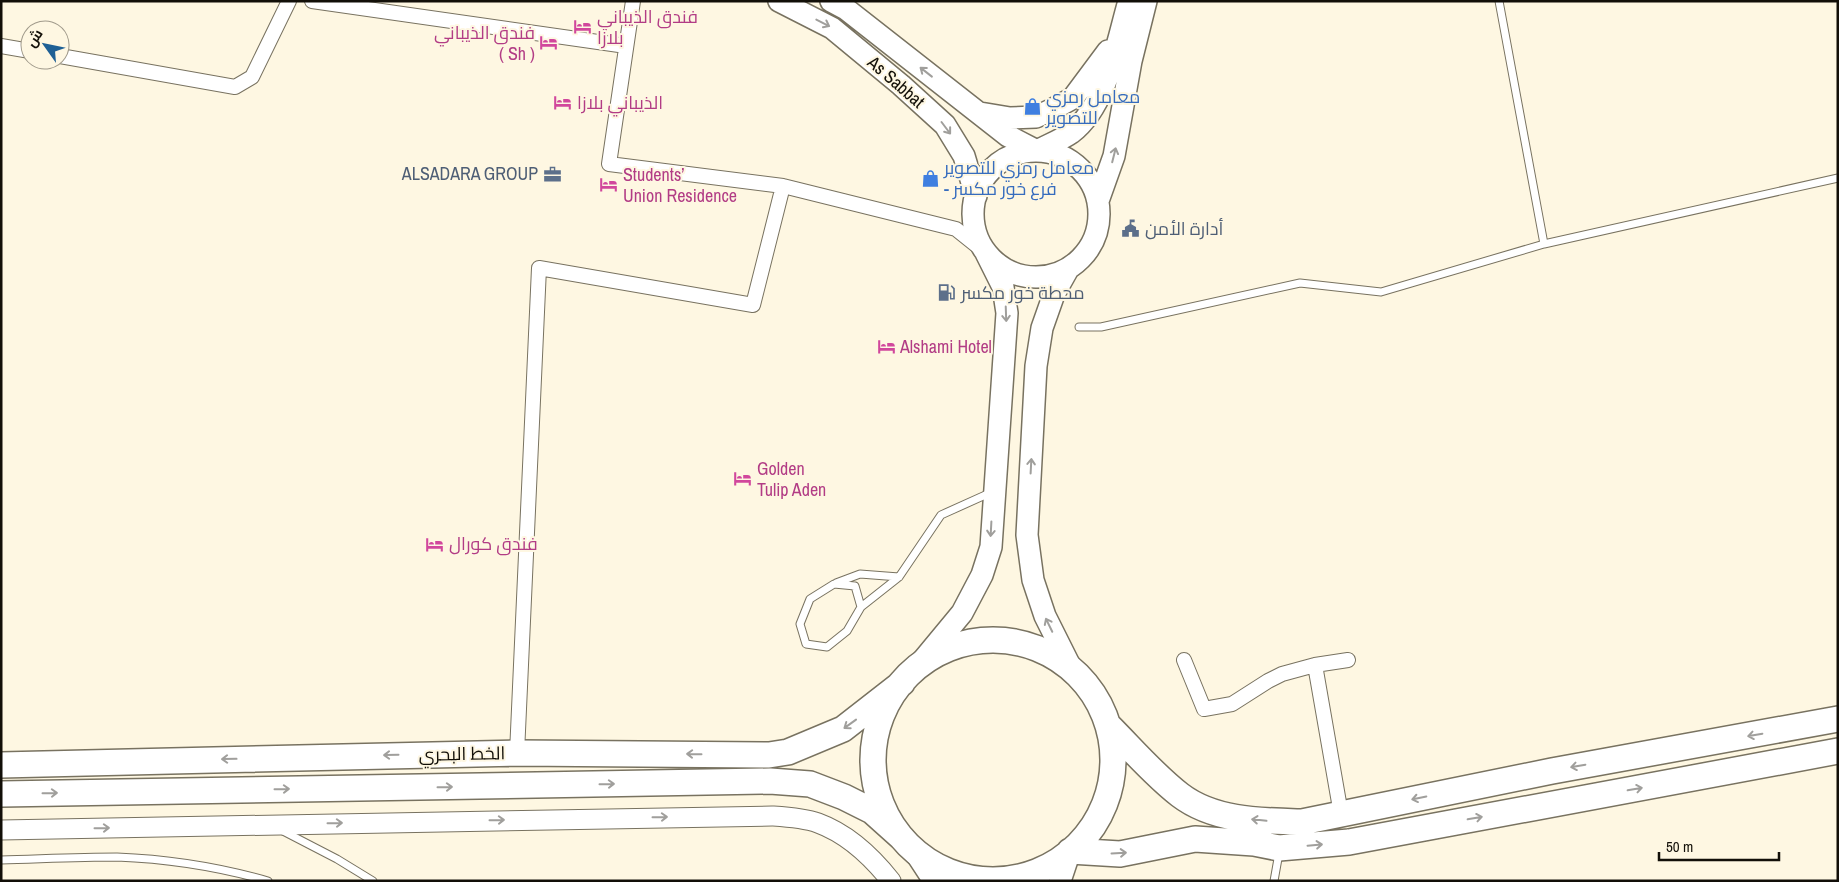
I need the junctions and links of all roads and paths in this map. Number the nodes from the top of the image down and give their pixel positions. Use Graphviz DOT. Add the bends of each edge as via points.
graph roads {
  1 [pos="289,1"];
  2 [pos="312,1"];
  3 [pos="633,1"];
  4 [pos="779,1"];
  5 [pos="1129,1"];
  6 [pos="1146,1"];
  7 [pos="1499,1"];
  8 [pos="842,4"];
  9 [pos="1122,24"];
  10 [pos="1,46"];
  11 [pos="626,46"];
  12 [pos="20,49"];
  13 [pos="70,58"];
  14 [pos="977,113"];
  15 [pos="1037,150"];
  16 [pos="1838,178"];
  17 [pos="783,186"];
  18 [pos="976,196"];
  19 [pos="1098,201"];
  20 [pos="1544,244"];
  21 [pos="986,253"];
  22 [pos="1068,268"];
  23 [pos="1079,327"];
  24 [pos="993,492"];
  25 [pos="899,577"];
  26 [pos="834,584"];
  27 [pos="861,607"];
  28 [pos="1184,660"];
  29 [pos="1348,660"];
  30 [pos="1315,665"];
  31 [pos="1072,668"];
  32 [pos="908,677"];
  33 [pos="1838,719"];
  34 [pos="1109,726"];
  35 [pos="1785,729"];
  36 [pos="1838,751"];
  37 [pos="517,753"];
  38 [pos="1788,760"];
  39 [pos="1,765"];
  40 [pos="1,794"];
  41 [pos="1341,814"];
  42 [pos="270,824"];
  43 [pos="1,830"];
  44 [pos="907,843"];
  45 [pos="1280,848"];
  46 [pos="1070,852"];
  47 [pos="1,860"];
  48 [pos="268,881"];
  49 [pos="373,881"];
  50 [pos="891,881"];
  51 [pos="934,881"];
  52 [pos="1060,881"];
  53 [pos="1274,881"];
  1 -- 13 [label="street" via="252,77 236,87"];
  2 -- 11 [label="street"];
  3 -- 11 [label="street"];
  4 -- 18 [label="main road, As Sabbat, one-way" via="832,28 945,125 964,156"];
  5 -- 9 [label="main road"];
  19 -- 6 [label="main road, one-way" via="1114,156 1130,61"];
  7 -- 20 [label="lane"];
  14 -- 8 [label="main road, As Sabbat, one-way"];
  9 -- 14 [label="main road" via="1107,53 1073,98 1036,117 1010,118"];
  9 -- 15 [label="main road" via="1114,57 1094,107 1072,132"];
  10 -- 12 [label="street"];
  11 -- 17 [label="street" via="609,164"];
  14 -- 15 [label="main road, As Sabbat" via="1008,136"];
  15 -- 18 [label="main road" via="1014,155 995,166 983,180"];
  15 -- 19 [label="main road" via="1061,156 1081,169"];
  16 -- 20 [label="lane"];
  17 -- 21 [label="street" via="956,228"];
  17 -- 37 [label="street" via="753,304 539,268"];
  18 -- 21 [label="main road" via="974,225"];
  19 -- 22 [label="main road" via="1098,227 1094,240"];
  20 -- 23 [label="lane" via="1381,292 1300,283 1101,327"];
  21 -- 22 [label="main road" via="1005,270 1018,275 1044,277"];
  21 -- 24 [label="main road, one-way" via="1004,287 1007,313"];
  31 -- 22 [label="main road, one-way" via="1045,616 1033,580 1027,535 1036,376 1042,328 1054,294"];
  24 -- 25 [label="lane" via="941,515"];
  24 -- 32 [label="main road, one-way" via="991,547 982,576 962,613"];
  25 -- 26 [label="lane" via="860,574"];
  25 -- 27 [label="lane"];
  26 -- 27 [label="lane" via="855,586"];
  26 -- 27 [label="lane" via="810,599 800,624 806,644 827,647 847,632"];
  28 -- 30 [label="street" via="1204,708 1232,704 1282,674"];
  29 -- 30 [label="street"];
  30 -- 41 [label="street"];
  31 -- 32 [label="highway, الخط البحري" via="1034,647 1009,640 992,640 975,641 942,651"];
  31 -- 34 [label="highway, الخط البحري" via="1094,694"];
  32 -- 37 [label="highway, الخط البحري, one-way" via="843,729 788,752 769,755"];
  32 -- 44 [label="highway" via="892,696 878,727 874,760 881,801 892,824"];
  33 -- 35 [label="highway"];
  41 -- 34 [label="highway, one-way" via="1302,822 1269,822 1236,818 1202,808 1181,796"];
  34 -- 46 [label="highway, الخط البحري" via="1114,760 1108,794 1093,826"];
  35 -- 38 [label="highway"];
  35 -- 41 [label="highway, one-way" via="1552,771"];
  36 -- 38 [label="highway"];
  37 -- 39 [label="highway, الخط البحري, one-way"];
  45 -- 38 [label="highway, one-way" via="1349,842"];
  40 -- 44 [label="highway, الخط البحري, one-way" via="770,781 810,784 844,797 872,811"];
  43 -- 42 [label="street, one-way"];
  42 -- 49 [label="lane"];
  42 -- 50 [label="street, one-way" via="772,816 818,823 842,835 880,867"];
  44 -- 46 [label="highway, الخط البحري" via="926,860 942,868 991,880 1025,876"];
  44 -- 51 [label="main road"];
  46 -- 45 [label="highway, one-way" via="1120,854 1195,839"];
  45 -- 53 [label="lane"];
  46 -- 52 [label="main road"];
  47 -- 48 [label="lane" via="151,859 220,869"];
}
